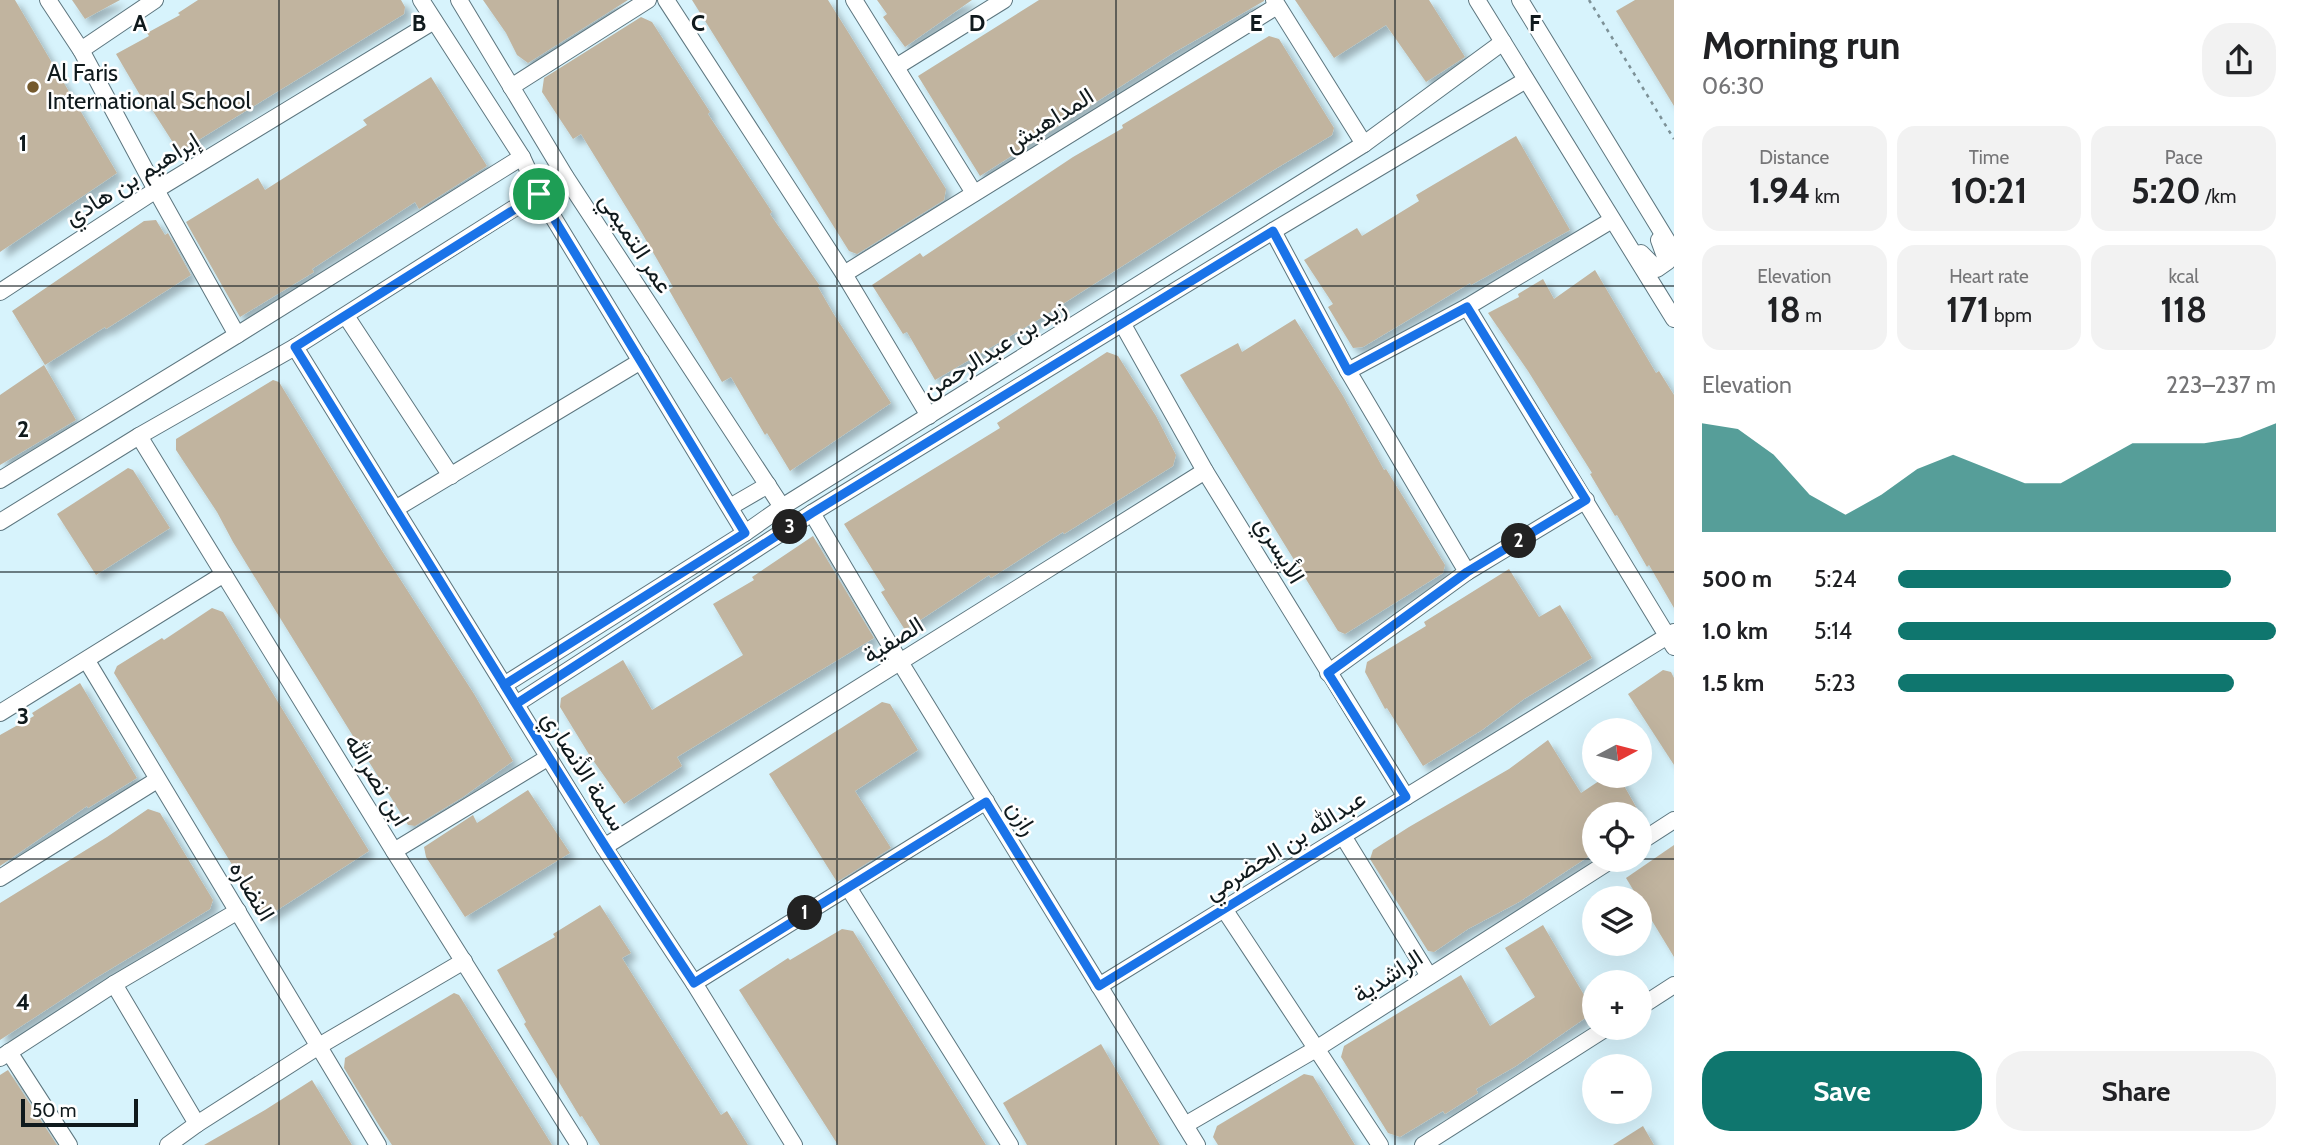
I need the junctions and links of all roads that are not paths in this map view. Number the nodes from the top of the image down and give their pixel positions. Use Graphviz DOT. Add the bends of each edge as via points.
graph roads {
  1 [pos="48,0"];
  2 [pos="155,0"];
  3 [pos="421,0"];
  4 [pos="459,0"];
  5 [pos="648,0"];
  6 [pos="666,0"];
  7 [pos="854,0"];
  8 [pos="1004,0"];
  9 [pos="1477,0"];
  10 [pos="1520,0"];
  11 [pos="1275,3"];
  12 [pos="434,22"];
  13 [pos="1503,42"];
  14 [pos="81,50"];
  15 [pos="896,68"];
  16 [pos="1527,80"];
  17 [pos="511,87"];
  18 [pos="1363,144"];
  19 [pos="523,157"];
  20 [pos="565,176"];
  21 [pos="156,190"];
  22 [pos="974,193"];
  23 [pos="539,194"];
  24 [pos="1649,211"];
  25 [pos="1612,220"];
  26 [pos="1273,231"];
  27 [pos="1621,234"];
  28 [pos="1674,251"];
  29 [pos="844,274"];
  30 [pos="0,292"];
  31 [pos="1467,307"];
  32 [pos="346,316"];
  33 [pos="1674,319"];
  34 [pos="1122,323"];
  35 [pos="237,335"];
  36 [pos="295,347"];
  37 [pos="641,361"];
  38 [pos="1348,371"];
  39 [pos="929,416"];
  40 [pos="139,436"];
  41 [pos="1205,471"];
  42 [pos="451,476"];
  43 [pos="0,480"];
  44 [pos="768,485"];
  45 [pos="1586,500"];
  46 [pos="730,507"];
  47 [pos="782,507"];
  48 [pos="395,509"];
  49 [pos="812,513"];
  50 [pos="0,522"];
  51 [pos="745,533"];
  52 [pos="1467,572"];
  53 [pos="224,574"];
  54 [pos="1672,638"];
  55 [pos="87,661"];
  56 [pos="900,662"];
  57 [pos="1328,673"];
  58 [pos="504,685"];
  59 [pos="516,704"];
  60 [pos="0,713"];
  61 [pos="549,757"];
  62 [pos="157,780"];
  63 [pos="1406,797"];
  64 [pos="986,802"];
  65 [pos="1674,820"];
  66 [pos="1652,834"];
  67 [pos="1343,836"];
  68 [pos="604,847"];
  69 [pos="394,851"];
  70 [pos="1593,872"];
  71 [pos="0,878"];
  72 [pos="848,887"];
  73 [pos="1224,909"];
  74 [pos="238,911"];
  75 [pos="464,961"];
  76 [pos="1429,976"];
  77 [pos="694,983"];
  78 [pos="114,984"];
  79 [pos="1674,985"];
  80 [pos="1099,986"];
  81 [pos="1652,999"];
  82 [pos="1588,1040"];
  83 [pos="319,1046"];
  84 [pos="1316,1049"];
  85 [pos="5,1055"];
  86 [pos="197,1124"];
  87 [pos="1185,1125"];
  88 [pos="170,1144"];
  89 [pos="69,1145"];
  90 [pos="378,1145"];
  91 [pos="579,1145"];
  92 [pos="794,1145"];
  93 [pos="1010,1145"];
  94 [pos="1197,1145"];
  95 [pos="1380,1145"];
  96 [pos="1423,1145"];
  1 -- 14 [label="street"];
  2 -- 14 [label="street"];
  3 -- 12 [label="street"];
  4 -- 17 [label="street, عمر التميمي"];
  5 -- 17 [label="street"];
  6 -- 29 [label="street"];
  7 -- 15 [label="street"];
  8 -- 15 [label="street"];
  9 -- 13 [label="street"];
  10 -- 24 [label="street"];
  11 -- 18 [label="street"];
  11 -- 22 [label="street, المداهيش"];
  12 -- 19 [label="street"];
  12 -- 21 [label="street, إبراهيم بن هادي"];
  13 -- 16 [label="street"];
  13 -- 18 [label="street, زيد بن عبدالرحمن"];
  14 -- 21 [label="street"];
  15 -- 22 [label="street"];
  16 -- 25 [label="street"];
  16 -- 26 [label="street, زيد بن عبدالرحمن"];
  17 -- 20 [label="street, عمر التميمي"];
  18 -- 39 [label="street, زيد بن عبدالرحمن"];
  19 -- 23 [label="street"];
  19 -- 35 [label="street"];
  20 -- 23 [label="street"];
  20 -- 44 [label="street, عمر التميمي"];
  21 -- 30 [label="street, إبراهيم بن هادي"];
  21 -- 35 [label="street"];
  22 -- 29 [label="street, المداهيش"];
  23 -- 32 [label="street"];
  23 -- 37 [label="street"];
  24 -- 27 [label="street" via="1667,262 1657,269"];
  24 -- 28 [label="street"];
  25 -- 27 [label="street"];
  25 -- 31 [label="street"];
  26 -- 34 [label="street, زيد بن عبدالرحمن"];
  26 -- 38 [label="street"];
  27 -- 33 [label="street"];
  29 -- 39 [label="street"];
  31 -- 38 [label="street"];
  31 -- 45 [label="street"];
  32 -- 36 [label="street"];
  32 -- 42 [label="street"];
  34 -- 41 [label="street, الأيسري"];
  34 -- 49 [label="street, زيد بن عبدالرحمن"];
  35 -- 43 [label="street"];
  36 -- 40 [label="street"];
  36 -- 48 [label="street, سلمة الأنصاري"];
  37 -- 42 [label="street"];
  37 -- 46 [label="street"];
  38 -- 52 [label="street"];
  39 -- 47 [label="street, زيد بن عبدالرحمن"];
  40 -- 50 [label="street"];
  40 -- 53 [label="street, ابن نصرالله"];
  41 -- 56 [label="street, الصفية"];
  41 -- 57 [label="street, الأيسري"];
  42 -- 48 [label="street"];
  44 -- 46 [label="street"];
  44 -- 47 [label="street, عمر التميمي"];
  45 -- 52 [label="street"];
  45 -- 54 [label="street"];
  46 -- 51 [label="street"];
  47 -- 51 [label="street, زيد بن عبدالرحمن"];
  48 -- 58 [label="street, سلمة الأنصاري"];
  49 -- 56 [label="street, رازن"];
  49 -- 59 [label="street, زيد بن عبدالرحمن"];
  51 -- 58 [label="street, زيد بن عبدالرحمن"];
  52 -- 57 [label="street"];
  53 -- 55 [label="street"];
  53 -- 69 [label="street, ابن نصرالله"];
  54 -- 63 [label="street, عبدالله بن الحضرمي"];
  55 -- 60 [label="street"];
  55 -- 62 [label="street, النضاره"];
  56 -- 64 [label="street, رازن"];
  56 -- 68 [label="street, الصفية"];
  57 -- 63 [label="street, الأيسري"];
  58 -- 59 [label="street, سلمة الأنصاري"];
  59 -- 61 [label="street, سلمة الأنصاري"];
  61 -- 68 [label="street, سلمة الأنصاري"];
  61 -- 69 [label="street"];
  62 -- 71 [label="street"];
  62 -- 74 [label="street, النضاره"];
  63 -- 67 [label="street, عبدالله بن الحضرمي"];
  64 -- 72 [label="street"];
  64 -- 80 [label="street, رازن"];
  65 -- 66 [label="street"];
  67 -- 73 [label="street, عبدالله بن الحضرمي"];
  67 -- 76 [label="street"];
  68 -- 77 [label="street, سلمة الأنصاري"];
  69 -- 75 [label="street, ابن نصرالله"];
  70 -- 76 [label="street, الراشدية"];
  72 -- 77 [label="street"];
  72 -- 93 [label="street"];
  73 -- 80 [label="street, عبدالله بن الحضرمي"];
  73 -- 84 [label="street"];
  74 -- 78 [label="street"];
  74 -- 83 [label="street, النضاره"];
  75 -- 83 [label="street"];
  75 -- 91 [label="street, ابن نصرالله"];
  76 -- 84 [label="street, الراشدية"];
  77 -- 92 [label="street, سلمة الأنصاري"];
  78 -- 85 [label="street"];
  78 -- 86 [label="street"];
  79 -- 81 [label="street"];
  80 -- 87 [label="street, رازن"];
  82 -- 96 [label="street"];
  83 -- 86 [label="street"];
  83 -- 90 [label="street, النضاره"];
  84 -- 87 [label="street, الراشدية"];
  84 -- 95 [label="street"];
  85 -- 89 [label="street"];
  86 -- 88 [label="street"];
  87 -- 94 [label="street, رازن"];
}
